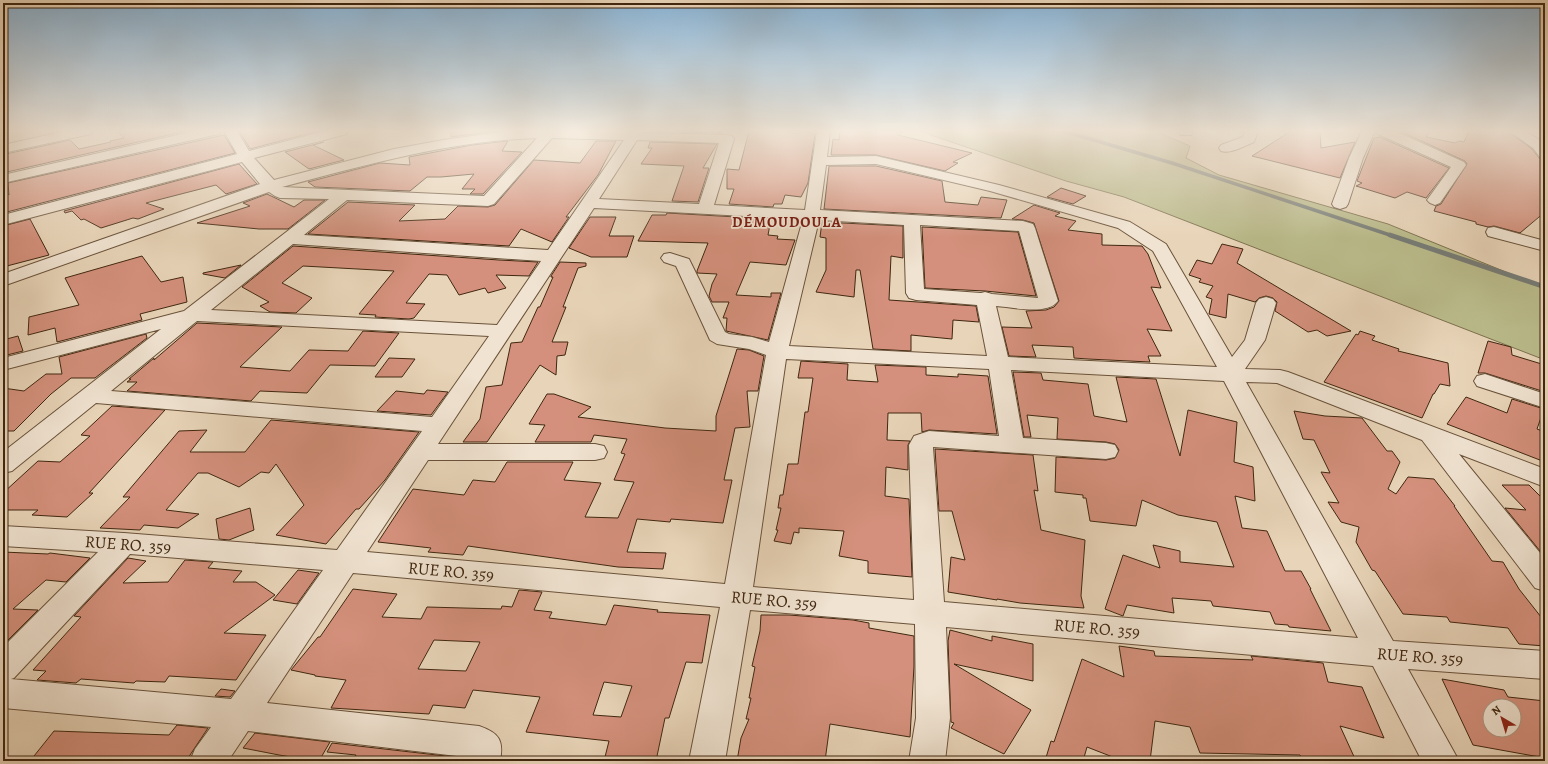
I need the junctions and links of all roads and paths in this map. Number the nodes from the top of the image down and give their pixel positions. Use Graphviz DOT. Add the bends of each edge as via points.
graph roads {
  1 [pos="57,167"];
  2 [pos="205,167"];
  3 [pos="254,167"];
  4 [pos="343,167"];
  5 [pos="519,167"];
  6 [pos="614,167"];
  7 [pos="718,167"];
  8 [pos="819,167"];
  9 [pos="904,167"];
  10 [pos="1353,167"];
  11 [pos="1458,167"];
  12 [pos="3,179"];
  13 [pos="270,186"];
  14 [pos="343,196"];
  15 [pos="1435,200"];
  16 [pos="590,203"];
  17 [pos="1340,204"];
  18 [pos="705,209"];
  19 [pos="812,214"];
  20 [pos="3,220"];
  21 [pos="912,220"];
  22 [pos="1494,232"];
  23 [pos="288,239"];
  24 [pos="1545,246"];
  25 [pos="552,256"];
  26 [pos="670,258"];
  27 [pos="3,280"];
  28 [pos="985,298"];
  29 [pos="1266,303"];
  30 [pos="194,315"];
  31 [pos="503,331"];
  32 [pos="777,352"];
  33 [pos="999,363"];
  34 [pos="3,364"];
  35 [pos="1231,374"];
  36 [pos="1485,381"];
  37 [pos="90,396"];
  38 [pos="1545,401"];
  39 [pos="439,425"];
  40 [pos="1430,434"];
  41 [pos="1012,444"];
  42 [pos="420,452"];
  43 [pos="595,452"];
  44 [pos="1106,452"];
  45 [pos="3,466"];
  46 [pos="1545,478"];
  47 [pos="3,536"];
  48 [pos="124,543"];
  49 [pos="344,561"];
  50 [pos="1545,580"];
  51 [pos="737,597"];
  52 [pos="930,613"];
  53 [pos="1384,654"];
  54 [pos="1545,665"];
  55 [pos="3,668"];
  56 [pos="3,693"];
  57 [pos="241,715"];
  58 [pos="208,761"];
  59 [pos="482,761"];
  60 [pos="707,761"];
  61 [pos="927,761"];
  62 [pos="1441,761"];
  1 -- 12 [label="street"];
  2 -- 20 [label="street"];
  3 -- 13 [label="street"];
  4 -- 13 [label="street"];
  5 -- 14 [label="street" via="488,201"];
  6 -- 16 [label="street"];
  7 -- 18 [label="street"];
  8 -- 19 [label="street"];
  9 -- 35 [label="street" via="994,188 1124,225 1160,248"];
  10 -- 17 [label="street"];
  11 -- 15 [label="street"];
  13 -- 14 [label="street" via="280,193"];
  13 -- 27 [label="street"];
  14 -- 23 [label="street"];
  16 -- 18 [label="street"];
  16 -- 25 [label="street"];
  18 -- 19 [label="street"];
  19 -- 21 [label="street"];
  19 -- 32 [label="street"];
  21 -- 28 [label="street" via="915,293"];
  21 -- 28 [label="street" via="1027,228 1048,301 1042,304"];
  22 -- 24 [label="street"];
  23 -- 25 [label="street"];
  23 -- 30 [label="street"];
  25 -- 31 [label="street"];
  26 -- 32 [label="street" via="683,263 717,336 724,340 752,343"];
  28 -- 33 [label="street"];
  29 -- 35 [label="street" via="1255,340"];
  30 -- 31 [label="street"];
  30 -- 34 [label="street"];
  30 -- 37 [label="street"];
  31 -- 39 [label="street"];
  32 -- 33 [label="street"];
  32 -- 51 [label="street"];
  33 -- 35 [label="street"];
  33 -- 41 [label="street"];
  35 -- 40 [label="street" via="1280,377"];
  35 -- 53 [label="street"];
  36 -- 38 [label="street"];
  37 -- 39 [label="street"];
  37 -- 45 [label="street"];
  39 -- 42 [label="street"];
  40 -- 46 [label="street"];
  40 -- 50 [label="street"];
  41 -- 44 [label="street"];
  41 -- 52 [label="street" via="929,439 921,445"];
  42 -- 43 [label="street"];
  42 -- 49 [label="street"];
  47 -- 48 [label="street, RUE RO. 359"];
  48 -- 49 [label="street, RUE RO. 359"];
  48 -- 55 [label="street"];
  49 -- 51 [label="street, RUE RO. 359"];
  49 -- 57 [label="street"];
  51 -- 52 [label="street, RUE RO. 359"];
  51 -- 60 [label="street"];
  52 -- 53 [label="street, RUE RO. 359"];
  52 -- 61 [label="street" via="933,718"];
  53 -- 54 [label="street, RUE RO. 359"];
  53 -- 62 [label="street"];
  56 -- 57 [label="street"];
  57 -- 58 [label="street"];
  57 -- 59 [label="street" via="479,742 485,748"];
}
